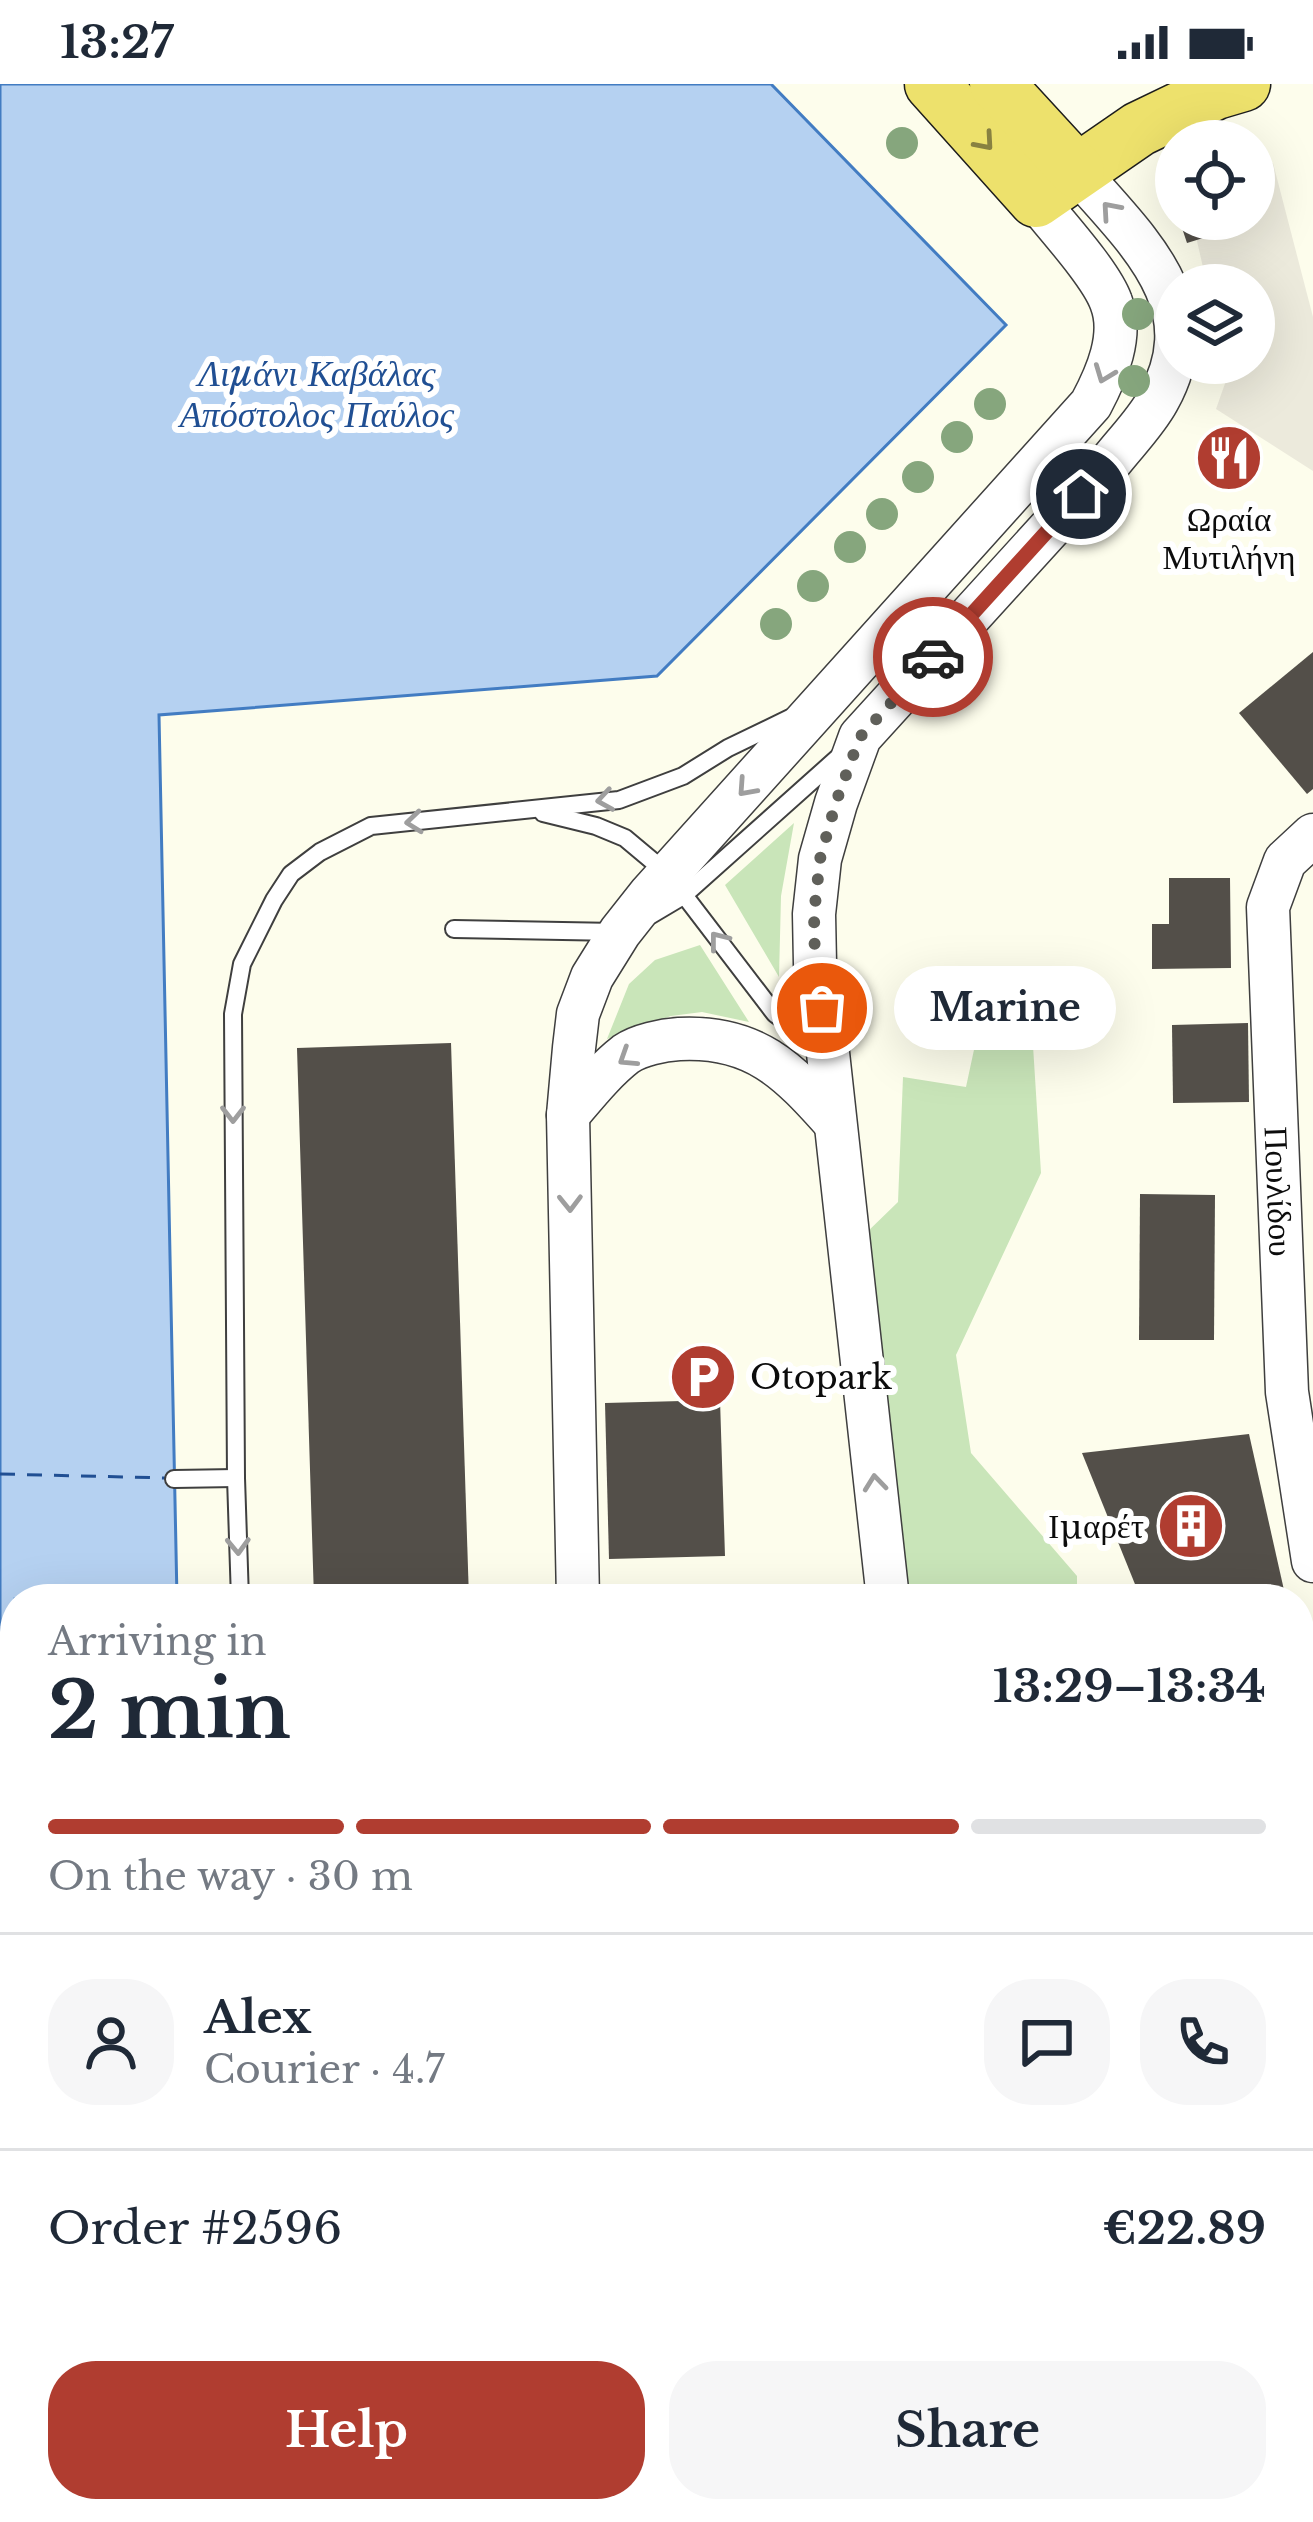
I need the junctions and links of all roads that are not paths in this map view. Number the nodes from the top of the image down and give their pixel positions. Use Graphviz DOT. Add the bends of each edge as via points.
graph roads {
  1 [pos="932,84"];
  2 [pos="998,84"];
  3 [pos="1243,84"];
  4 [pos="1057,186"];
  5 [pos="825,701"];
  6 [pos="860,737"];
  7 [pos="530,810"];
  8 [pos="1313,835"];
  9 [pos="676,885"];
  10 [pos="454,929"];
  11 [pos="620,932"];
  12 [pos="828,1053"];
  13 [pos="568,1114"];
  14 [pos="835,1123"];
  15 [pos="236,1478"];
  16 [pos="173,1479"];
  17 [pos="1313,1561"];
  18 [pos="240,1584"];
  19 [pos="578,1584"];
  20 [pos="886,1584"];
  1 -- 4 [label="main road, one-way"];
  2 -- 4 [label="main road"];
  3 -- 4 [label="main road" via="1139,129"];
  4 -- 5 [label="street, one-way" via="1112,303 1114,344 1101,385 1076,424"];
  6 -- 4 [label="street, one-way" via="1112,460 1168,376 1175,331 1164,279 1148,254"];
  5 -- 7 [label="lane, one-way" via="683,776 619,800"];
  5 -- 9 [label="street, one-way"];
  6 -- 9 [label="lane"];
  6 -- 12 [label="street" via="820,859 814,914"];
  7 -- 9 [label="lane" via="626,838"];
  7 -- 15 [label="lane, one-way" via="371,826 320,852 291,874 242,964 233,1014"];
  8 -- 17 [label="street, Πουλίδου" via="1285,861 1268,907 1287,1392"];
  9 -- 11 [label="street"];
  12 -- 9 [label="lane, one-way" via="775,1014"];
  10 -- 11 [label="lane"];
  11 -- 13 [label="street" via="578,1014"];
  12 -- 14 [label="street"];
  14 -- 13 [label="street, one-way" via="794,1078 754,1051 711,1037 629,1051"];
  13 -- 19 [label="street, one-way"];
  20 -- 14 [label="street, one-way"];
  15 -- 16 [label="lane"];
  15 -- 18 [label="lane, one-way"];
}
